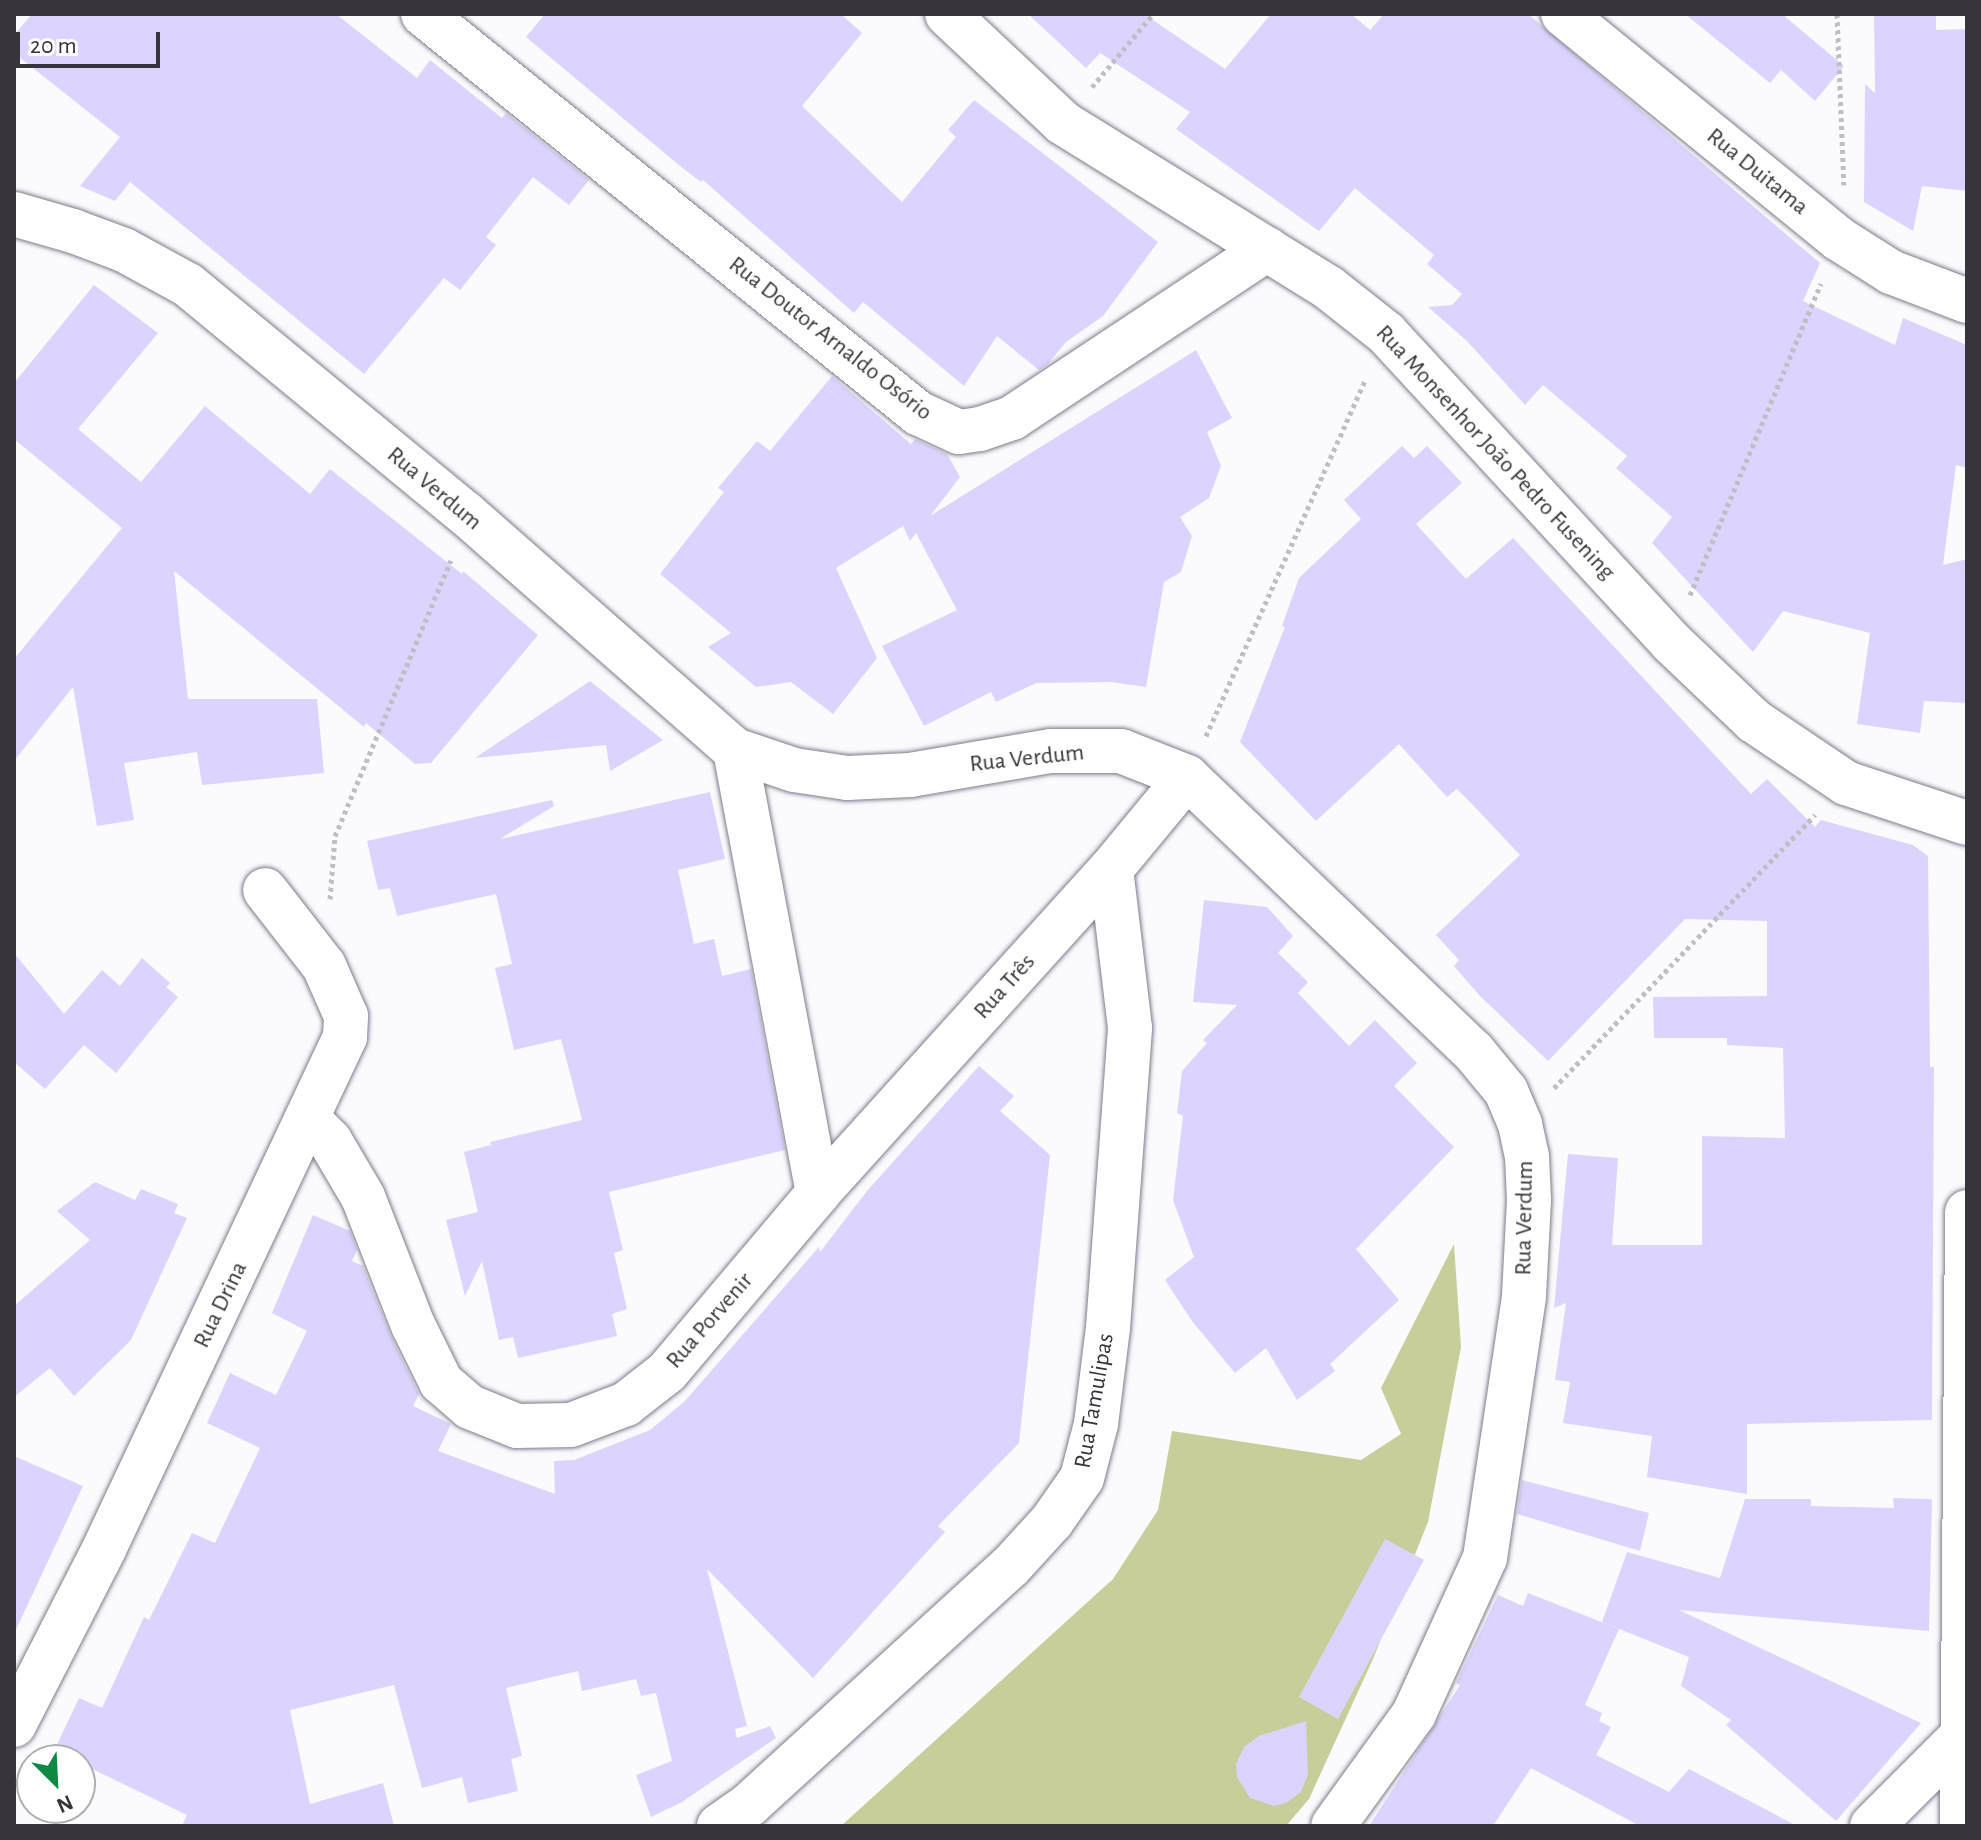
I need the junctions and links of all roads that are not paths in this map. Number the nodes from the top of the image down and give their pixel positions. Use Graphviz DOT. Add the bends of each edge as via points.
graph roads {
  1 [pos="423,14"];
  2 [pos="947,14"];
  3 [pos="1563,14"];
  4 [pos="14,214"];
  5 [pos="1267,249"];
  6 [pos="1967,301"];
  7 [pos="735,750"];
  8 [pos="1187,777"];
  9 [pos="1967,823"];
  10 [pos="1111,869"];
  11 [pos="265,890"];
  12 [pos="307,1118"];
  13 [pos="818,1193"];
  14 [pos="1967,1212"];
  15 [pos="1966,1422"];
  16 [pos="14,1725"];
  17 [pos="1963,1735"];
  18 [pos="719,1826"];
  19 [pos="1333,1826"];
  20 [pos="1872,1826"];
  21 [pos="1962,1826"];
  1 -- 5 [label="street, Rua Doutor Arnaldo Osório" via="918,413 959,432 1012,418"];
  2 -- 5 [label="street, Rua Monsenhor João Pedro Fusening" via="1063,123"];
  3 -- 6 [label="street, Rua Duitama" via="1839,239 1891,272"];
  4 -- 7 [label="street, Rua Verdum" via="124,250 188,285 465,513"];
  5 -- 9 [label="street, Rua Monsenhor João Pedro Fusening" via="1386,333 1671,642 1754,721 1846,783"];
  7 -- 8 [label="street, Rua Verdum" via="794,770 847,778 910,775 1051,751 1121,751"];
  7 -- 13 [label="street"];
  8 -- 10 [label="street, Rua Três"];
  8 -- 19 [label="street, Rua Verdum" via="1473,1051 1506,1091 1527,1156 1524,1297 1485,1558 1414,1714"];
  10 -- 13 [label="street, Rua Três"];
  10 -- 18 [label="street, Rua Tamulipas" via="1130,1028 1108,1328 1096,1424 1082,1478 1010,1567 750,1804"];
  11 -- 12 [label="street, Rua Drina" via="324,966 346,1016 345,1037"];
  12 -- 13 [label="street, Rua Porvenir" via="330,1141 363,1197 441,1382 470,1407 517,1426 571,1425 626,1404 657,1380"];
  12 -- 16 [label="street, Rua Drina" via="111,1535"];
  14 -- 15 [label="street"];
  15 -- 17 [label="street"];
  17 -- 20 [label="street"];
  17 -- 21 [label="street"];
}
